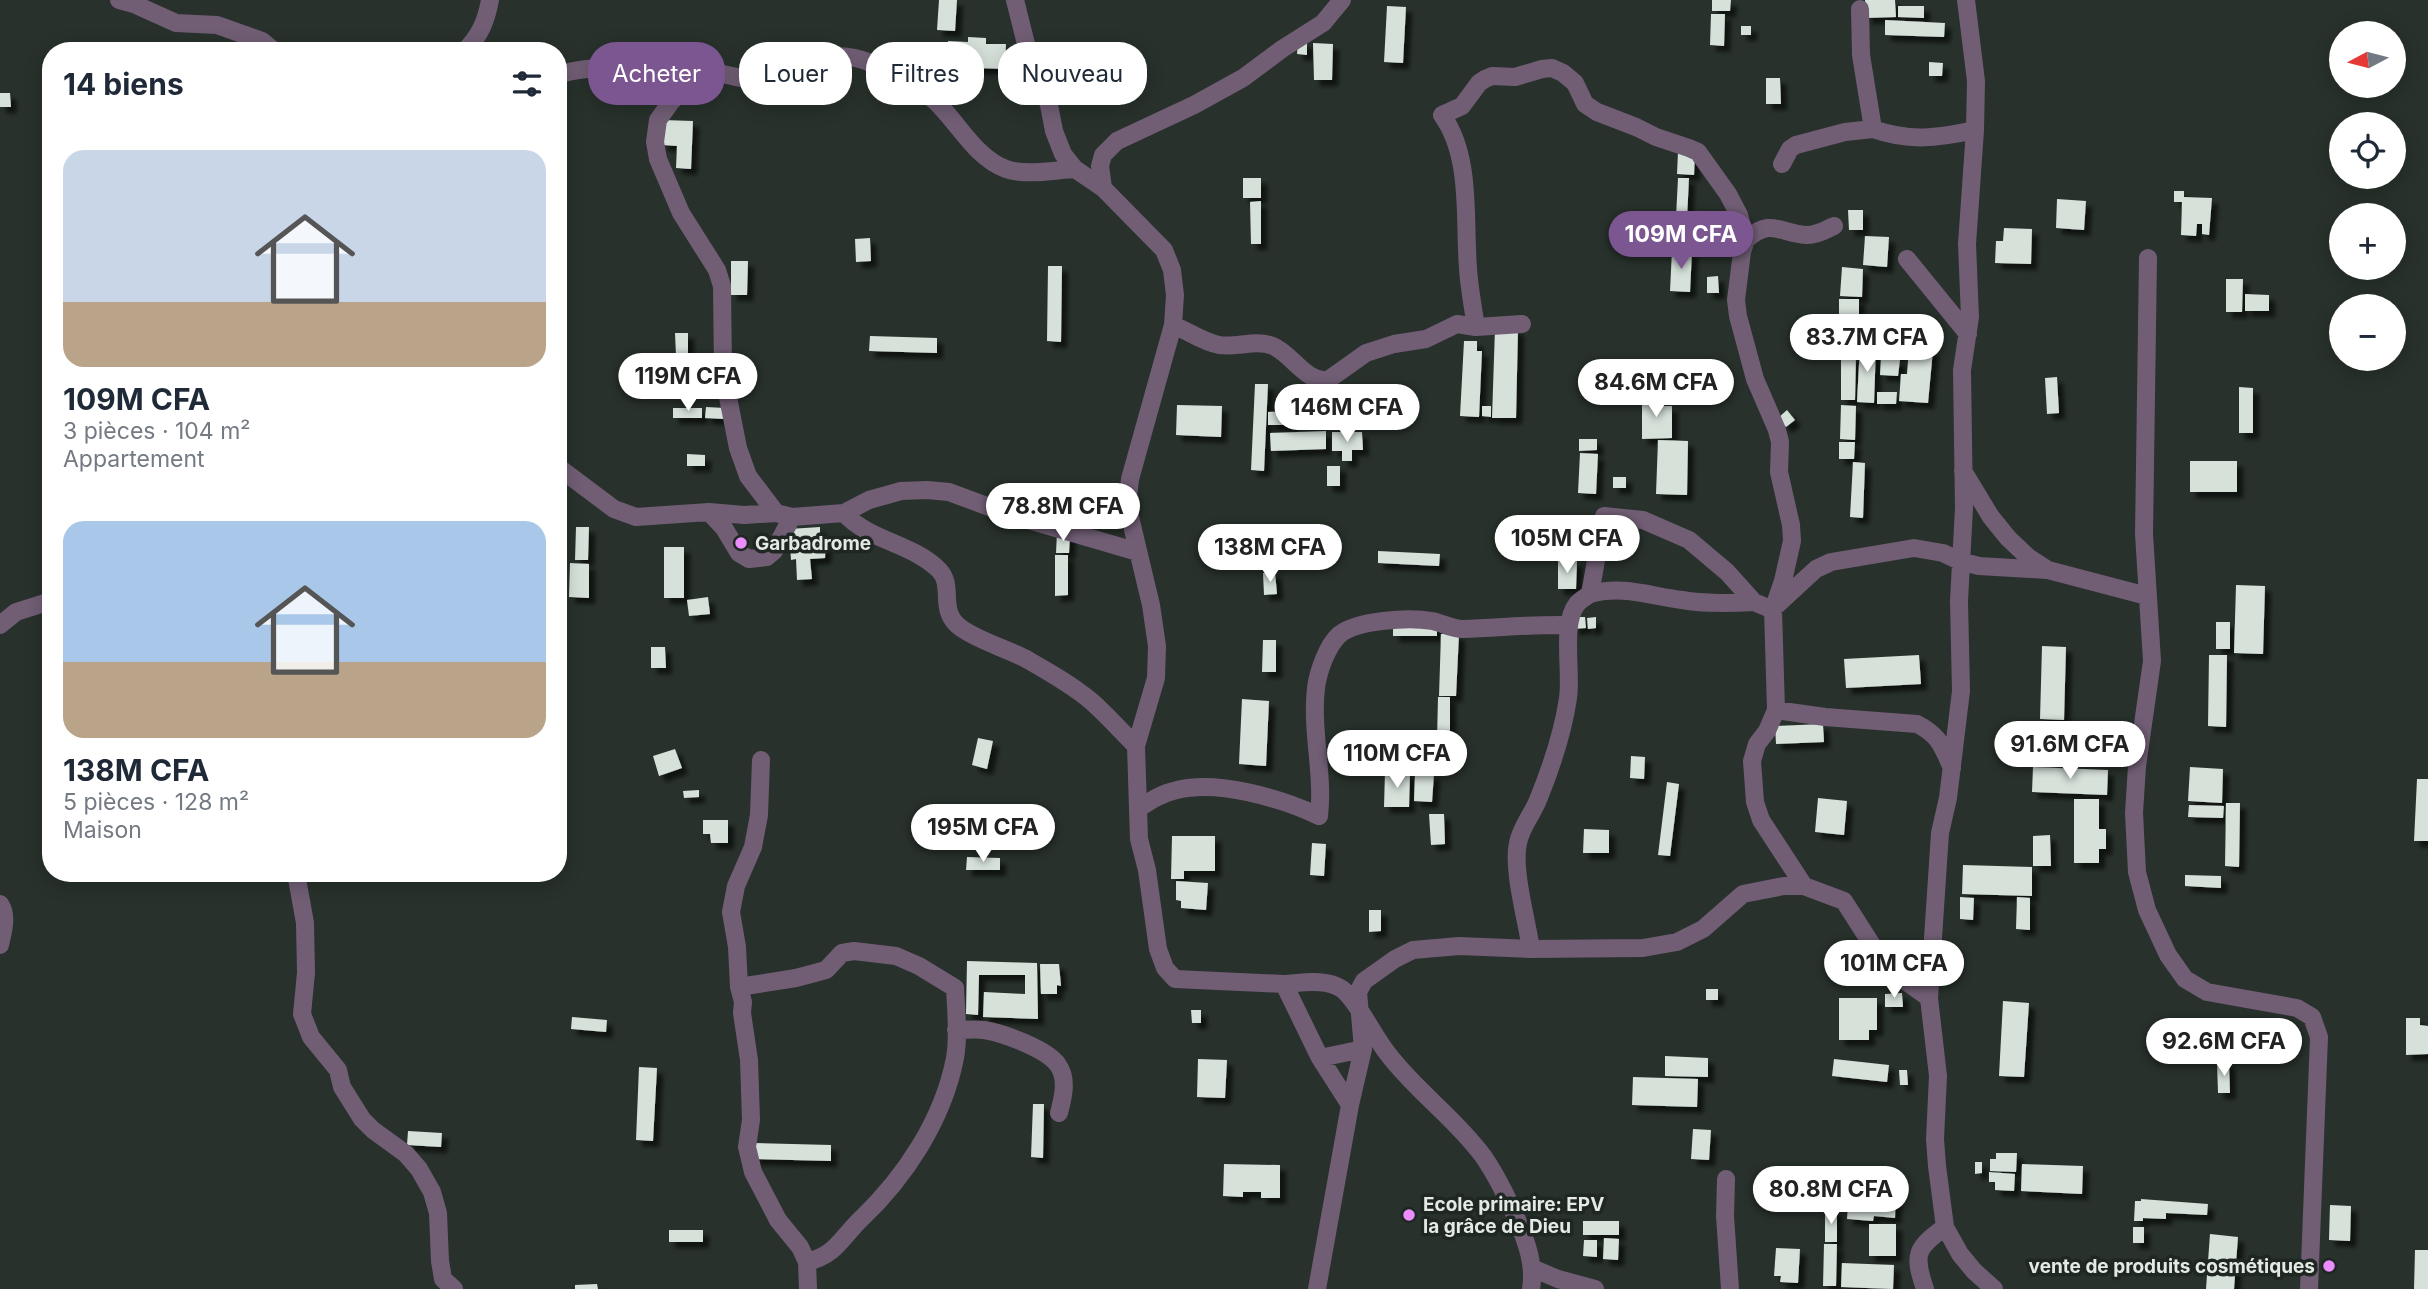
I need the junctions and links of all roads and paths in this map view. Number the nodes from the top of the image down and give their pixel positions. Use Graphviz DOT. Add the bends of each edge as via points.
graph roads {
  1 [pos="119,0"];
  2 [pos="489,0"];
  3 [pos="1014,0"];
  4 [pos="1342,0"];
  5 [pos="1966,0"];
  6 [pos="1860,9"];
  7 [pos="263,42"];
  8 [pos="472,42"];
  9 [pos="588,69"];
  10 [pos="567,72"];
  11 [pos="725,76"];
  12 [pos="669,105"];
  13 [pos="1872,129"];
  14 [pos="1975,130"];
  15 [pos="1782,164"];
  16 [pos="1075,169"];
  17 [pos="1103,188"];
  18 [pos="1834,226"];
  19 [pos="1746,240"];
  20 [pos="2148,258"];
  21 [pos="1907,259"];
  22 [pos="1522,324"];
  23 [pos="1173,325"];
  24 [pos="1476,327"];
  25 [pos="1968,334"];
  26 [pos="1963,471"];
  27 [pos="567,474"];
  28 [pos="709,512"];
  29 [pos="844,513"];
  30 [pos="784,515"];
  31 [pos="1138,552"];
  32 [pos="1960,561"];
  33 [pos="2048,570"];
  34 [pos="1590,594"];
  35 [pos="2147,596"];
  36 [pos="1754,603"];
  37 [pos="42,604"];
  38 [pos="1774,609"];
  39 [pos="0,625"];
  40 [pos="1569,625"];
  41 [pos="1776,710"];
  42 [pos="1136,746"];
  43 [pos="761,760"];
  44 [pos="1952,768"];
  45 [pos="1138,809"];
  46 [pos="298,882"];
  47 [pos="1804,886"];
  48 [pos="0,904"];
  49 [pos="0,944"];
  50 [pos="1531,949"];
  51 [pos="1284,984"];
  52 [pos="739,987"];
  53 [pos="1928,998"];
  54 [pos="1361,1016"];
  55 [pos="956,1030"];
  56 [pos="1363,1049"];
  57 [pos="1320,1058"];
  58 [pos="1350,1105"];
  59 [pos="1059,1113"];
  60 [pos="1726,1179"];
  61 [pos="1945,1227"];
  62 [pos="807,1262"];
  63 [pos="1532,1268"];
  64 [pos="454,1289"];
  65 [pos="808,1289"];
  66 [pos="1317,1289"];
  67 [pos="1531,1289"];
  68 [pos="1595,1289"];
  69 [pos="1730,1289"];
  70 [pos="1925,1289"];
  71 [pos="1994,1289"];
  72 [pos="2309,1289"];
  1 -- 7 [label="street" via="176,23 217,25"];
  2 -- 8 [label="street" via="482,29"];
  3 -- 16 [label="street" via="1054,131"];
  4 -- 17 [label="street" via="1322,23 1243,78 1117,141 1103,155"];
  5 -- 14 [label="street" via="1976,81"];
  6 -- 13 [label="street" via="1861,55"];
  9 -- 10 [label="street"];
  11 -- 16 [label="street" via="776,81 841,54 913,84 990,160 1008,170"];
  12 -- 30 [label="street" via="658,120 657,159 722,286 723,372 738,448 748,476"];
  13 -- 14 [label="street" via="1905,138"];
  13 -- 15 [label="street" via="1796,145"];
  14 -- 25 [label="street" via="1967,244"];
  16 -- 17 [label="street"];
  17 -- 23 [label="street" via="1164,250 1175,295"];
  18 -- 19 [label="street" via="1807,235 1770,228"];
  19 -- 24 [label="street" via="1735,205 1698,152 1597,112 1585,104 1575,83 1552,68 1515,77 1492,76 1479,83 1462,106 1442,115 1455,137 1461,163"];
  19 -- 38 [label="street" via="1736,300 1738,316 1755,379 1777,430 1779,472 1791,525 1792,541"];
  20 -- 35 [label="street"];
  21 -- 25 [label="street"];
  22 -- 24 [label="street"];
  23 -- 24 [label="street" via="1218,345 1273,346 1323,380 1381,347 1426,339 1457,324"];
  23 -- 31 [label="street" via="1130,479 1130,517"];
  25 -- 26 [label="street" via="1962,370"];
  26 -- 32 [label="street"];
  26 -- 33 [label="street" via="2008,538"];
  27 -- 28 [label="street" via="614,509 636,517"];
  28 -- 30 [label="street"];
  28 -- 30 [label="street" via="724,527 738,553 749,559 767,557 774,551"];
  29 -- 30 [label="street"];
  29 -- 31 [label="street" via="901,491 949,492"];
  29 -- 42 [label="street" via="854,524 911,551 940,571 947,611 961,628 1066,683"];
  31 -- 42 [label="street" via="1157,657 1156,678"];
  32 -- 33 [label="street"];
  32 -- 38 [label="street" via="1914,548 1830,562 1816,569"];
  32 -- 44 [label="street" via="1961,691"];
  33 -- 35 [label="street"];
  34 -- 36 [label="street" via="1626,590 1699,602"];
  34 -- 36 [label="street" via="1604,516 1643,520 1689,540"];
  34 -- 40 [label="street" via="1577,603"];
  35 -- 72 [label="street" via="2152,661 2136,778 2137,872 2147,910 2185,979 2207,992 2297,1008 2312,1017 2319,1037"];
  36 -- 38 [label="street"];
  37 -- 39 [label="street" via="16,612"];
  38 -- 41 [label="street"];
  40 -- 45 [label="street" via="1460,629 1435,621 1406,620 1346,631 1337,637 1323,664 1316,689 1319,816 1260,795 1199,787 1175,790"];
  40 -- 50 [label="street" via="1566,715 1540,794 1517,845"];
  41 -- 44 [label="street" via="1917,724 1939,739"];
  41 -- 47 [label="street" via="1752,761 1755,802 1761,820"];
  42 -- 45 [label="street"];
  43 -- 52 [label="street" via="753,847 736,886 731,912"];
  44 -- 53 [label="street" via="1940,833"];
  45 -- 51 [label="street" via="1139,839 1165,968 1175,979"];
  46 -- 64 [label="street" via="305,923 302,1014 362,1119 419,1168 438,1213 443,1279"];
  47 -- 50 [label="street" via="1743,894 1703,929 1677,942 1643,948"];
  47 -- 53 [label="street" via="1844,901 1881,959"];
  48 -- 49 [label="street" via="5,925"];
  50 -- 54 [label="street" via="1459,946 1413,950 1364,981 1358,992"];
  51 -- 54 [label="street" via="1340,987"];
  51 -- 57 [label="street"];
  52 -- 55 [label="street" via="826,970 842,953 896,956 954,988"];
  52 -- 62 [label="street" via="749,1060 750,1160 778,1220"];
  53 -- 61 [label="street" via="1938,1076 1935,1139"];
  54 -- 56 [label="street"];
  54 -- 63 [label="street" via="1403,1073 1483,1157 1522,1233"];
  55 -- 59 [label="street" via="987,1031 1046,1054 1063,1077"];
  55 -- 62 [label="street" via="955,1057 935,1116 898,1180 840,1244"];
  56 -- 57 [label="street"];
  56 -- 58 [label="street"];
  57 -- 58 [label="street"];
  58 -- 66 [label="street"];
  60 -- 69 [label="street"];
  61 -- 70 [label="street" via="1917,1254"];
  61 -- 71 [label="street" via="1973,1271"];
  62 -- 65 [label="street"];
  63 -- 67 [label="street"];
  63 -- 68 [label="street"];
}
